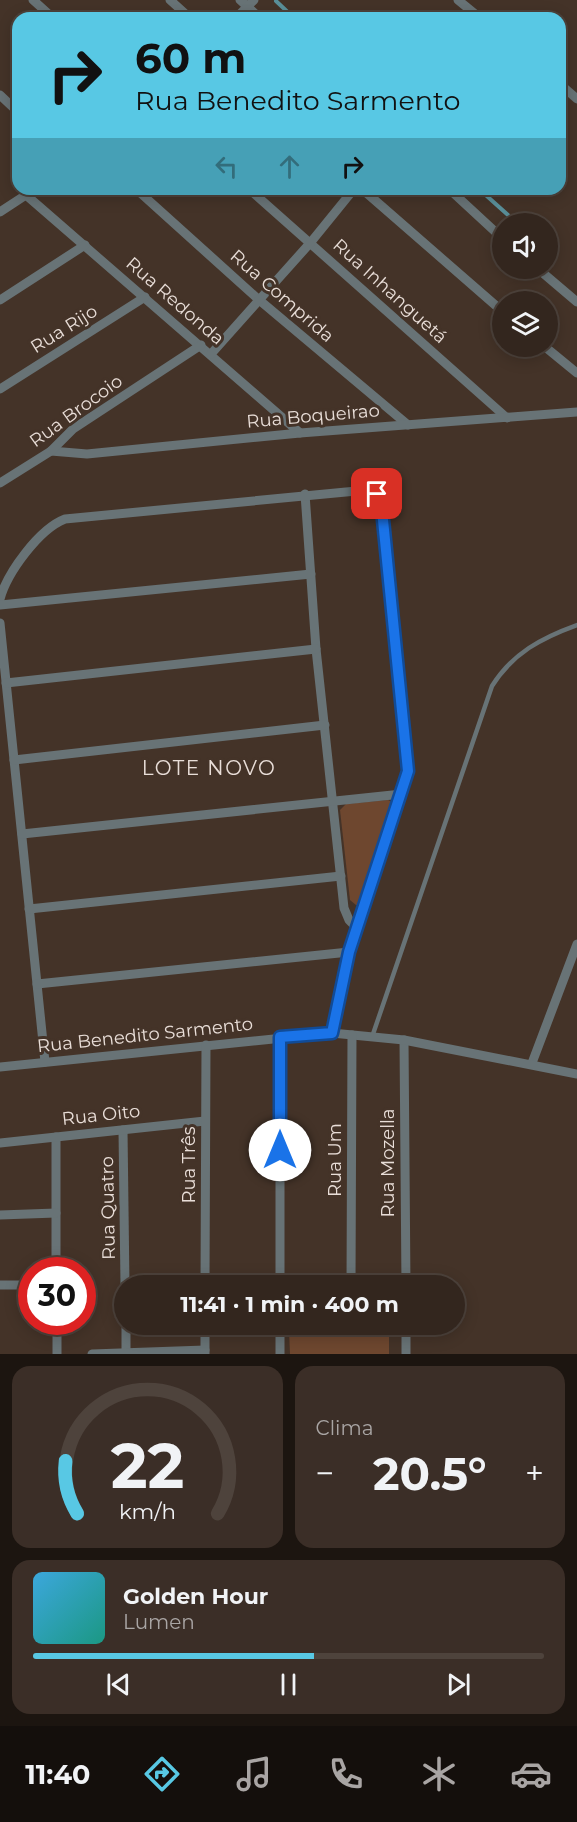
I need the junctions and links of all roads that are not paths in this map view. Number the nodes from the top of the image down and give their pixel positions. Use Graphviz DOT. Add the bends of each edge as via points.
graph roads {
  1 [pos="33,0"];
  2 [pos="170,0"];
  3 [pos="240,0"];
  4 [pos="458,0"];
  5 [pos="251,4"];
  6 [pos="46,12"];
  7 [pos="183,12"];
  8 [pos="473,12"];
  9 [pos="0,95"];
  10 [pos="12,106"];
  11 [pos="26,195"];
  12 [pos="143,195"];
  13 [pos="256,195"];
  14 [pos="349,195"];
  15 [pos="369,195"];
  16 [pos="455,195"];
  17 [pos="0,212"];
  18 [pos="492,229"];
  19 [pos="311,242"];
  20 [pos="85,245"];
  21 [pos="550,279"];
  22 [pos="146,297"];
  23 [pos="258,299"];
  24 [pos="0,300"];
  25 [pos="492,302"];
  26 [pos="577,302"];
  27 [pos="201,345"];
  28 [pos="211,354"];
  29 [pos="557,357"];
  30 [pos="577,374"];
  31 [pos="0,389"];
  32 [pos="577,412"];
  33 [pos="507,418"];
  34 [pos="408,425"];
  35 [pos="300,433"];
  36 [pos="51,451"];
  37 [pos="3,481"];
  38 [pos="0,491"];
  39 [pos="305,494"];
  40 [pos="311,574"];
  41 [pos="0,598"];
  42 [pos="0,605"];
  43 [pos="0,623"];
  44 [pos="577,625"];
  45 [pos="316,649"];
  46 [pos="6,683"];
  47 [pos="5,722"];
  48 [pos="325,725"];
  49 [pos="14,760"];
  50 [pos="402,794"];
  51 [pos="332,800"];
  52 [pos="22,834"];
  53 [pos="341,876"];
  54 [pos="29,909"];
  55 [pos="356,927"];
  56 [pos="577,944"];
  57 [pos="349,952"];
  58 [pos="37,984"];
  59 [pos="332,1033"];
  60 [pos="352,1035"];
  61 [pos="280,1037"];
  62 [pos="372,1037"];
  63 [pos="404,1040"];
  64 [pos="206,1046"];
  65 [pos="45,1062"];
  66 [pos="532,1064"];
  67 [pos="0,1067"];
  68 [pos="577,1074"];
  69 [pos="205,1120"];
  70 [pos="123,1130"];
  71 [pos="56,1137"];
  72 [pos="0,1143"];
  73 [pos="56,1213"];
  74 [pos="0,1215"];
  75 [pos="56,1257"];
  76 [pos="125,1275"];
  77 [pos="205,1275"];
  78 [pos="280,1275"];
  79 [pos="351,1275"];
  80 [pos="406,1275"];
  81 [pos="0,1285"];
  82 [pos="18,1285"];
  83 [pos="57,1335"];
  84 [pos="126,1335"];
  85 [pos="205,1335"];
  86 [pos="280,1335"];
  87 [pos="406,1335"];
  88 [pos="205,1352"];
  89 [pos="126,1353"];
  90 [pos="57,1354"];
  91 [pos="92,1354"];
  92 [pos="280,1354"];
  93 [pos="406,1354"];
  1 -- 6 [label="street"];
  2 -- 7 [label="street"];
  3 -- 5 [label="street"];
  4 -- 8 [label="street"];
  9 -- 10 [label="street"];
  11 -- 17 [label="street"];
  11 -- 20 [label="street, Rua Redonda"];
  12 -- 23 [label="street, Rua Comprida"];
  13 -- 19 [label="street, Rua Inhanguetá"];
  14 -- 19 [label="street"];
  15 -- 25 [label="street"];
  16 -- 18 [label="street"];
  19 -- 23 [label="street"];
  19 -- 33 [label="street, Rua Inhanguetá"];
  20 -- 22 [label="street, Rua Redonda"];
  20 -- 24 [label="street"];
  21 -- 26 [label="street"];
  22 -- 27 [label="street, Rua Redonda"];
  22 -- 31 [label="street, Rua Rijo"];
  23 -- 28 [label="street"];
  23 -- 34 [label="street, Rua Comprida"];
  27 -- 28 [label="street, Rua Redonda"];
  27 -- 36 [label="street, Rua Brocoio" via="73,429"];
  28 -- 35 [label="street, Rua Redonda"];
  29 -- 30 [label="street"];
  32 -- 33 [label="street, Rua Boqueirao"];
  33 -- 34 [label="street, Rua Boqueirao"];
  34 -- 35 [label="street, Rua Boqueirao"];
  35 -- 36 [label="street, Rua Boqueirao" via="87,454"];
  36 -- 37 [label="street, Rua Brocoio"];
  37 -- 38 [label="street"];
  39 -- 40 [label="street"];
  39 -- 41 [label="street" via="65,519 44,533 8,576"];
  39 -- 50 [label="street" via="367,490 380,500 408,759"];
  40 -- 42 [label="street"];
  40 -- 45 [label="street"];
  43 -- 46 [label="street"];
  44 -- 62 [label="lane" via="550,634 524,650 505,666 492,686"];
  45 -- 46 [label="street"];
  45 -- 48 [label="street"];
  46 -- 47 [label="street"];
  47 -- 49 [label="street"];
  48 -- 49 [label="street"];
  48 -- 51 [label="street"];
  49 -- 52 [label="street"];
  50 -- 51 [label="street"];
  50 -- 55 [label="street"];
  51 -- 52 [label="street"];
  51 -- 53 [label="street"];
  52 -- 54 [label="street"];
  53 -- 54 [label="street"];
  53 -- 55 [label="street" via="344,908"];
  54 -- 58 [label="street"];
  55 -- 57 [label="street"];
  56 -- 66 [label="street"];
  57 -- 58 [label="street"];
  57 -- 59 [label="street"];
  58 -- 65 [label="street"];
  59 -- 60 [label="street, Rua Benedito Sarmento"];
  59 -- 61 [label="street, Rua Benedito Sarmento"];
  60 -- 62 [label="street, Rua Benedito Sarmento"];
  60 -- 79 [label="street, Rua Um"];
  61 -- 64 [label="street, Rua Benedito Sarmento"];
  61 -- 78 [label="street"];
  62 -- 63 [label="street, Rua Benedito Sarmento"];
  63 -- 66 [label="street, Rua Benedito Sarmento"];
  63 -- 80 [label="street, Rua Mozella"];
  64 -- 65 [label="street, Rua Benedito Sarmento"];
  64 -- 69 [label="street, Rua Três"];
  65 -- 67 [label="street, Rua Benedito Sarmento"];
  66 -- 68 [label="street, Rua Benedito Sarmento"];
  69 -- 70 [label="street, Rua Oito"];
  69 -- 77 [label="street, Rua Três"];
  70 -- 71 [label="street, Rua Oito"];
  70 -- 76 [label="street, Rua Quatro"];
  71 -- 72 [label="street, Rua Oito"];
  71 -- 73 [label="street"];
  73 -- 74 [label="street"];
  73 -- 75 [label="street"];
  81 -- 82 [label="street"];
  83 -- 90 [label="street"];
  84 -- 89 [label="street"];
  85 -- 88 [label="street"];
  86 -- 92 [label="street"];
  87 -- 93 [label="street"];
  88 -- 89 [label="street"];
  89 -- 91 [label="street"];
}
